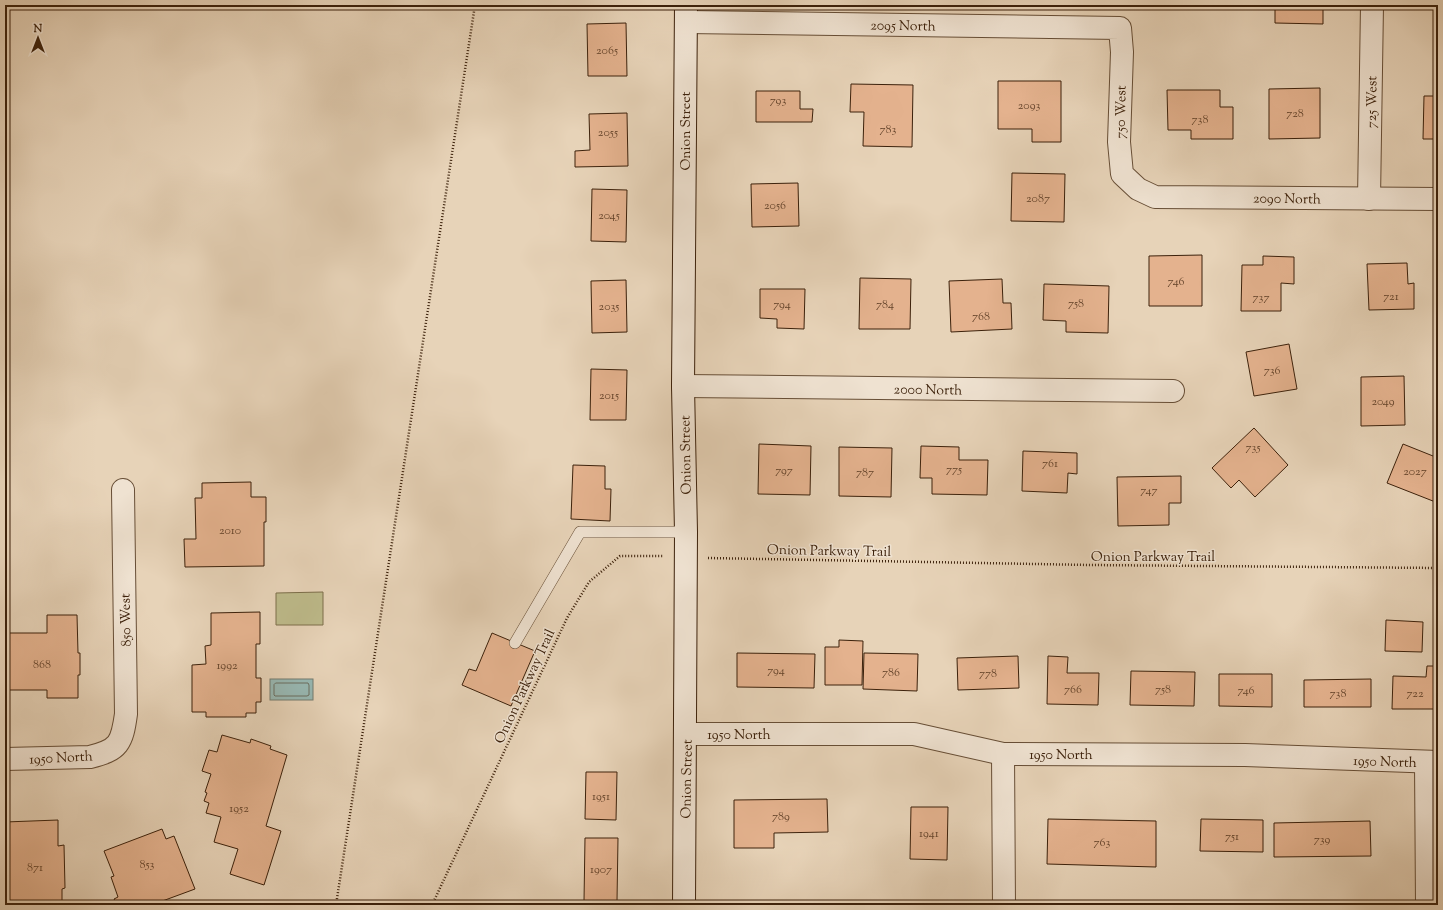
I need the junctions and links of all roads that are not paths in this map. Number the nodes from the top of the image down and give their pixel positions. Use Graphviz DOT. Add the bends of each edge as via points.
graph roads {
  1 [pos="1372,5"];
  2 [pos="686,13"];
  3 [pos="1120,28"];
  4 [pos="1138,189"];
  5 [pos="1369,198"];
  6 [pos="1438,199"];
  7 [pos="683,386"];
  8 [pos="1173,392"];
  9 [pos="123,490"];
  10 [pos="686,532"];
  11 [pos="515,643"];
  12 [pos="686,734"];
  13 [pos="115,748"];
  14 [pos="1002,754"];
  15 [pos="5,759"];
  16 [pos="1432,762"];
  17 [pos="684,905"];
  18 [pos="1004,905"];
  19 [pos="1427,905"];
  1 -- 5 [label="street, 725 West"];
  2 -- 3 [label="street, 2095 North"];
  2 -- 7 [label="street, Onion Street"];
  3 -- 4 [label="street, 750 West" via="1122,52 1119,142 1122,174"];
  4 -- 5 [label="street, 2090 North" via="1155,197"];
  5 -- 6 [label="street, 2090 North"];
  7 -- 8 [label="street, 2000 North"];
  7 -- 10 [label="street, Onion Street"];
  9 -- 13 [label="street, 850 West" via="126,714 121,738"];
  10 -- 11 [label="lane" via="580,532"];
  10 -- 12 [label="street, Onion Street"];
  12 -- 14 [label="street, 1950 North" via="914,734"];
  12 -- 17 [label="street, Onion Street"];
  13 -- 15 [label="street, 1950 North" via="90,757"];
  14 -- 16 [label="street, 1950 North" via="1245,754"];
  14 -- 18 [label="street"];
  16 -- 19 [label="street"];
}
